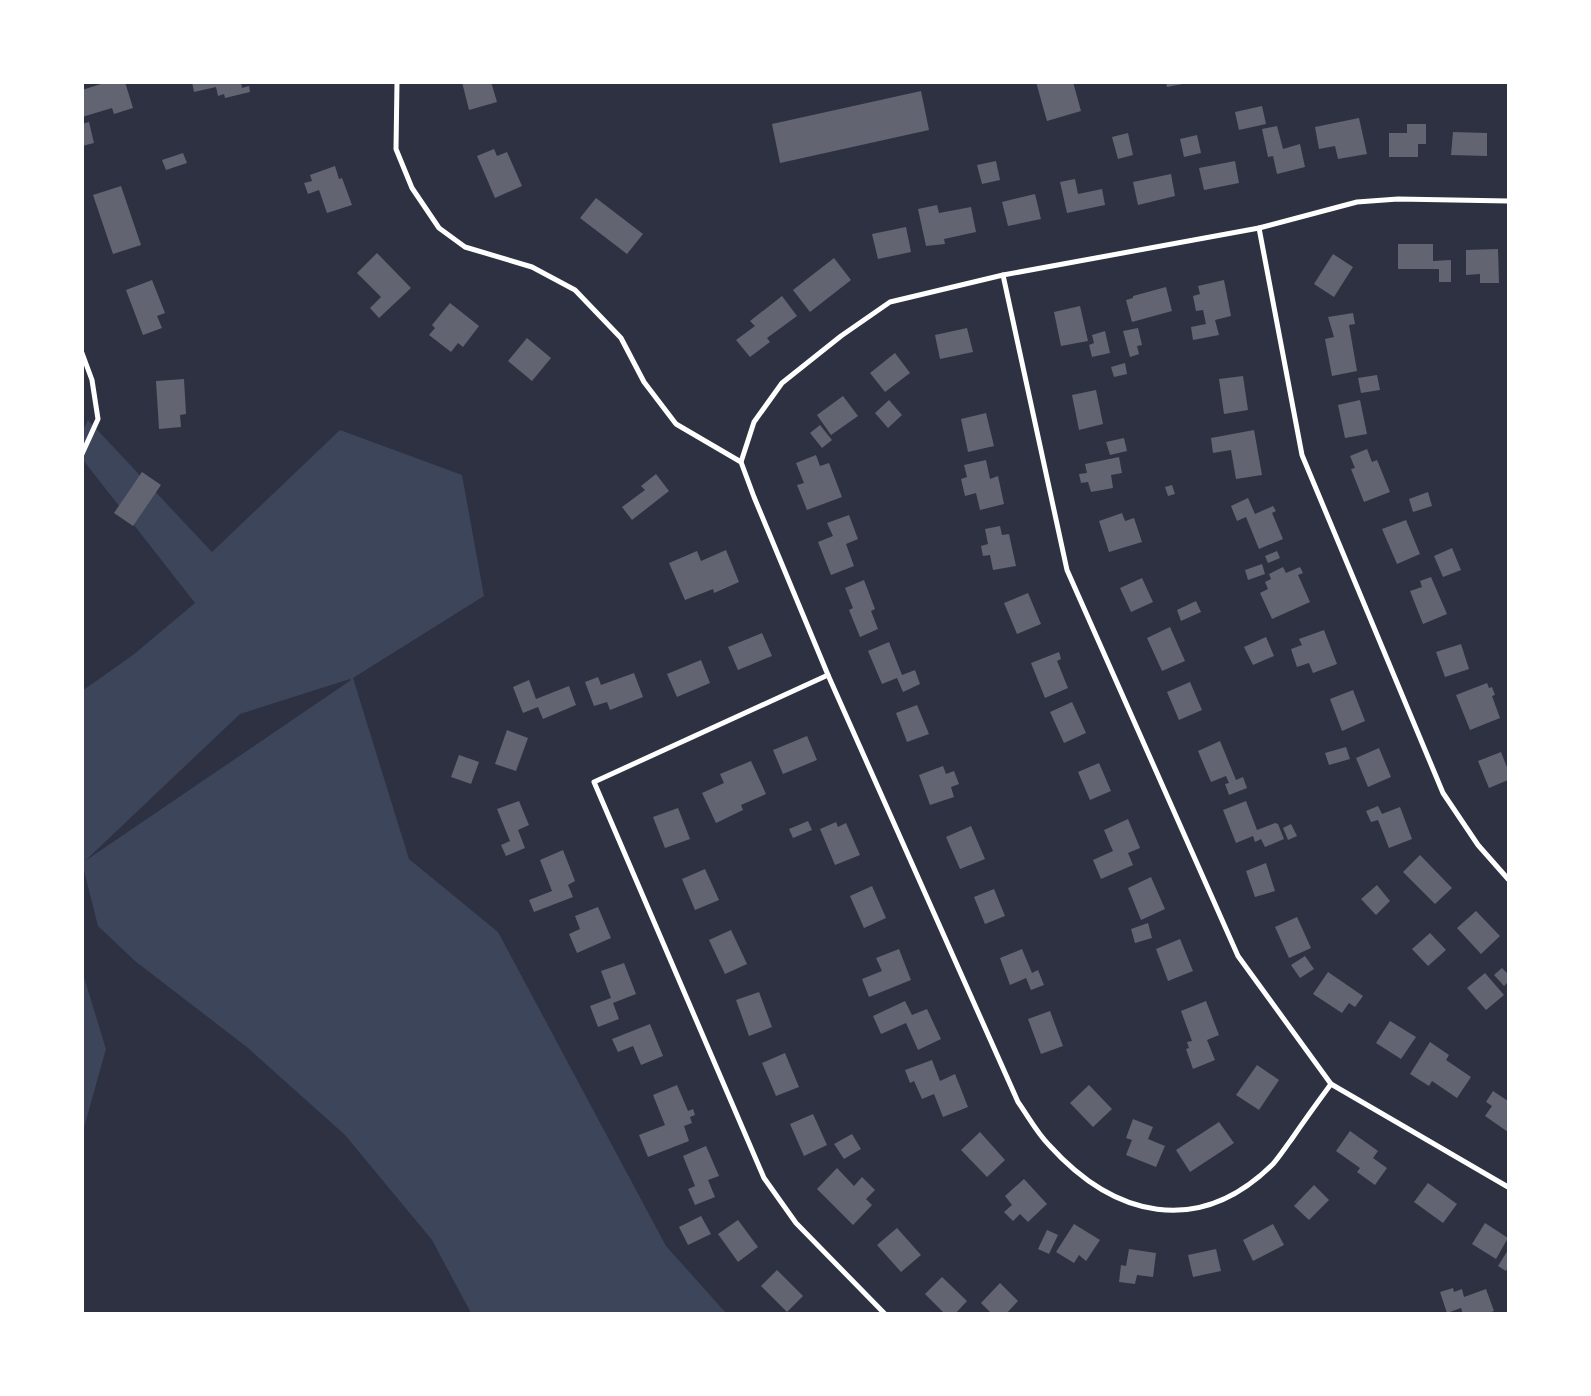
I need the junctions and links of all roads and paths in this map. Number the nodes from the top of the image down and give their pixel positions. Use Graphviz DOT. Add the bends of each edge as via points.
graph roads {
  1 [pos="397,82"];
  2 [pos="1508,201"];
  3 [pos="1259,228"];
  4 [pos="1004,275"];
  5 [pos="82,354"];
  6 [pos="82,454"];
  7 [pos="742,462"];
  8 [pos="828,675"];
  9 [pos="1508,879"];
  10 [pos="1331,1084"];
  11 [pos="1508,1187"];
  12 [pos="884,1314"];
  1 -- 7 [label="street" via="396,149 412,188 439,228 465,247 532,266 576,290 621,338 644,382 676,424"];
  2 -- 3 [label="street" via="1398,199 1357,202"];
  3 -- 4 [label="street"];
  3 -- 9 [label="street" via="1302,455 1443,793 1478,845"];
  4 -- 7 [label="street" via="890,302 841,336 782,384 754,422"];
  4 -- 10 [label="street" via="1068,570 1238,956"];
  5 -- 6 [label="street" via="92,380 98,419"];
  7 -- 8 [label="street"];
  8 -- 10 [label="street" via="1018,1102 1048,1145 1086,1179 1126,1203 1165,1212 1201,1209 1233,1195 1273,1164"];
  8 -- 12 [label="street" via="594,782 764,1178 796,1223"];
  10 -- 11 [label="street"];
}
